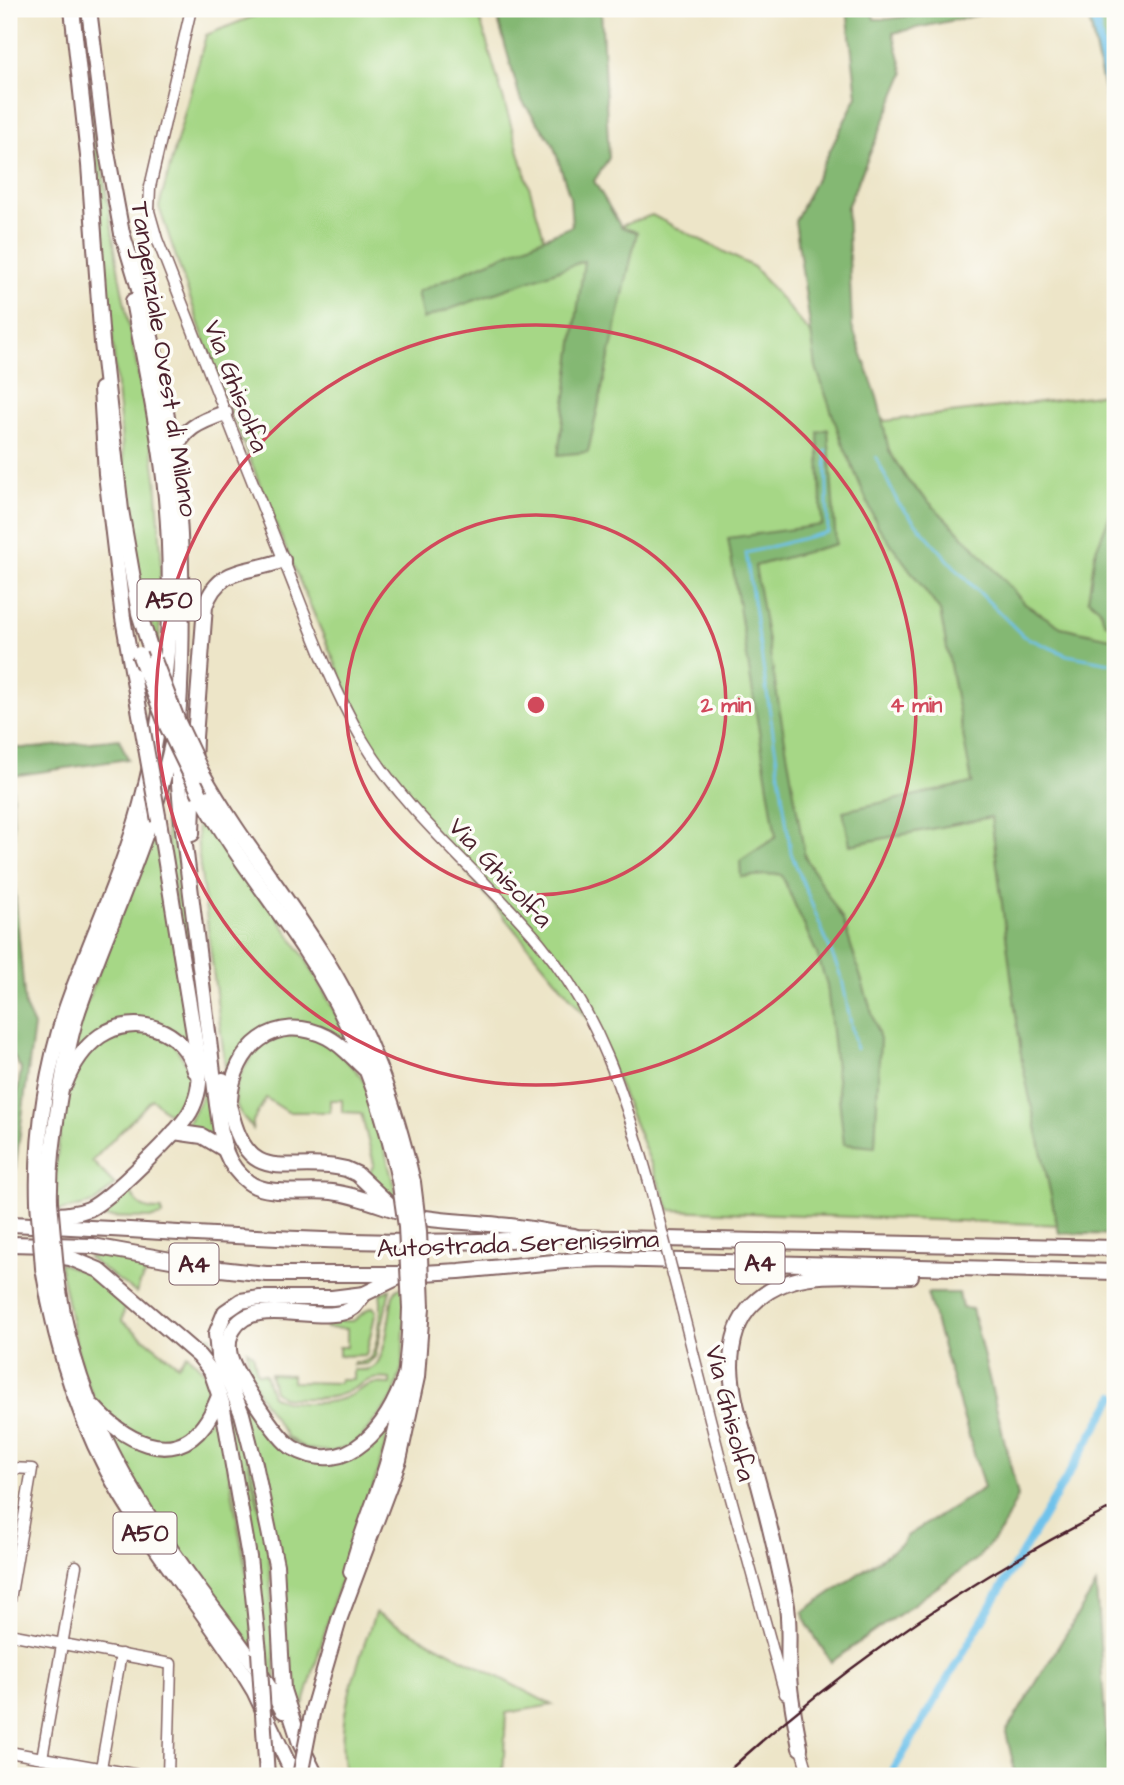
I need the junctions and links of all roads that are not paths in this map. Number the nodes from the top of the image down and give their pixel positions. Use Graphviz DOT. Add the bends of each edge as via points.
graph roads {
  1 [pos="72,9"];
  2 [pos="89,9"];
  3 [pos="189,14"];
  4 [pos="122,233"];
  5 [pos="102,342"];
  6 [pos="225,413"];
  7 [pos="176,482"];
  8 [pos="284,560"];
  9 [pos="119,581"];
  10 [pos="178,718"];
  11 [pos="370,1074"];
  12 [pos="199,1086"];
  13 [pos="60,1099"];
  14 [pos="229,1105"];
  15 [pos="174,1132"];
  16 [pos="224,1149"];
  17 [pos="406,1184"];
  18 [pos="44,1202"];
  19 [pos="397,1212"];
  20 [pos="9,1218"];
  21 [pos="9,1224"];
  22 [pos="574,1236"];
  23 [pos="9,1246"];
  24 [pos="1115,1248"];
  25 [pos="50,1268"];
  26 [pos="1003,1270"];
  27 [pos="1115,1272"];
  28 [pos="405,1274"];
  29 [pos="364,1294"];
  30 [pos="416,1308"];
  31 [pos="405,1376"];
  32 [pos="87,1396"];
  33 [pos="219,1396"];
  34 [pos="9,1468"];
  35 [pos="76,1566"];
  36 [pos="12,1570"];
  37 [pos="9,1606"];
  38 [pos="340,1620"];
  39 [pos="9,1634"];
  40 [pos="62,1643"];
  41 [pos="121,1654"];
  42 [pos="300,1743"];
  43 [pos="800,1748"];
  44 [pos="9,1752"];
  45 [pos="42,1758"];
  46 [pos="102,1768"];
  47 [pos="144,1776"];
  48 [pos="168,1776"];
  49 [pos="267,1776"];
  50 [pos="294,1776"];
  51 [pos="300,1776"];
  52 [pos="316,1776"];
  53 [pos="809,1776"];
  1 -- 5 [label="highway, Tangenziale Ovest di Milano / A50"];
  2 -- 4 [label="highway, Tangenziale Ovest di Milano / A50"];
  3 -- 6 [label="street, Via Ghisolfa" via="150,187 149,211"];
  4 -- 7 [label="highway" via="147,320"];
  4 -- 18 [label="highway, Tangenziale Ovest di Milano / A50" via="164,478 169,613 165,670 143,795 117,880 65,1012 48,1083 40,1140"];
  5 -- 9 [label="highway" via="103,441"];
  5 -- 17 [label="highway, Tangenziale Ovest di Milano / A50, bridge" via="126,548 154,660 202,773 327,961 355,1012 387,1086"];
  6 -- 7 [label="highway" via="182,437 176,447"];
  6 -- 8 [label="street, Via Ghisolfa"];
  7 -- 10 [label="highway" via="181,568"];
  8 -- 14 [label="highway" via="219,581 208,597 202,622 192,820"];
  8 -- 43 [label="street, Via Ghisolfa, bridge" via="349,716 380,767 415,812 554,961 613,1066 649,1182"];
  9 -- 11 [label="highway, bridge" via="139,654 200,794 315,966"];
  9 -- 12 [label="highway, bridge" via="200,1065"];
  10 -- 13 [label="highway" via="154,816 71,1035"];
  10 -- 16 [label="highway" via="182,821"];
  11 -- 14 [label="highway" via="325,1036 300,1029 280,1030 260,1038 243,1057"];
  11 -- 17 [label="highway"];
  12 -- 13 [label="highway" via="190,1057 175,1038 156,1028 130,1026 110,1031 91,1044 71,1071"];
  12 -- 15 [label="highway" via="191,1110"];
  13 -- 18 [label="highway"];
  14 -- 19 [label="highway" via="242,1145 256,1159 278,1165 346,1169"];
  15 -- 16 [label="highway" via="202,1136"];
  15 -- 20 [label="highway" via="97,1205 60,1215"];
  16 -- 19 [label="highway" via="232,1168 265,1190 332,1192"];
  17 -- 30 [label="highway, A50, bridge" via="419,1231"];
  18 -- 25 [label="highway, A50, bridge"];
  19 -- 22 [label="highway"];
  21 -- 22 [label="highway, Autostrada Serenissima / A4" via="295,1239 464,1242"];
  22 -- 24 [label="highway, Autostrada Serenissima / A4"];
  23 -- 28 [label="highway, Autostrada Serenissima / A4" via="93,1246 266,1274"];
  23 -- 33 [label="highway" via="69,1258 99,1270 199,1356 211,1371"];
  25 -- 32 [label="highway"];
  25 -- 50 [label="highway, A50" via="58,1346 95,1448 134,1516 247,1679"];
  26 -- 27 [label="highway, Autostrada Serenissima / A4"];
  26 -- 28 [label="highway, Autostrada Serenissima / A4" via="595,1259"];
  26 -- 43 [label="highway" via="804,1277 766,1293 737,1329 732,1381 787,1604 789,1675"];
  28 -- 29 [label="highway"];
  29 -- 31 [label="highway" via="354,1307 338,1312 264,1312 245,1318 229,1341 235,1368 286,1443 323,1456 343,1454 369,1439 389,1414"];
  29 -- 42 [label="highway" via="249,1299 229,1308 216,1334 218,1355 242,1414 271,1538 283,1690"];
  30 -- 31 [label="highway"];
  30 -- 38 [label="highway, A50" via="417,1377 400,1460"];
  31 -- 38 [label="highway" via="387,1463 356,1550"];
  32 -- 33 [label="highway" via="123,1434 144,1444 166,1446 199,1431"];
  32 -- 42 [label="highway" via="102,1437 133,1493 253,1660"];
  33 -- 49 [label="highway, bridge" via="249,1558"];
  34 -- 36 [label="street" via="32,1469"];
  35 -- 40 [label="street"];
  36 -- 37 [label="street"];
  38 -- 51 [label="highway, A50, bridge" via="313,1709"];
  39 -- 40 [label="street"];
  40 -- 41 [label="street"];
  40 -- 45 [label="street"];
  41 -- 46 [label="street"];
  41 -- 48 [label="street" via="171,1664"];
  42 -- 52 [label="highway"];
  43 -- 53 [label="street, Via Ghisolfa"];
  44 -- 45 [label="street"];
  45 -- 46 [label="street"];
  46 -- 47 [label="street"];
}
